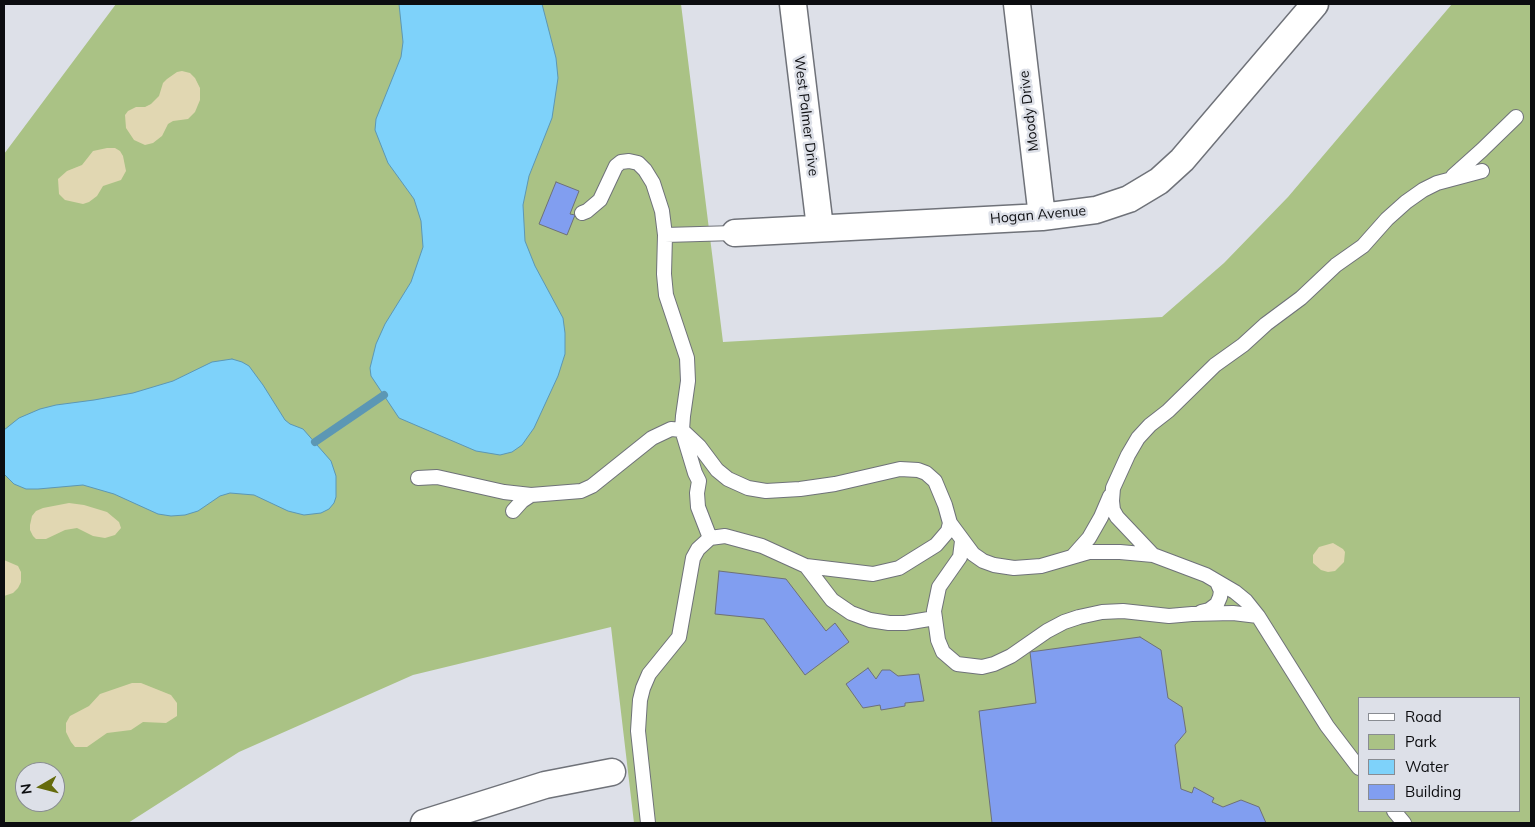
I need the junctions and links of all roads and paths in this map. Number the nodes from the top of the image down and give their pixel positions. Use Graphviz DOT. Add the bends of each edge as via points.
graph roads {
  1 [pos="793,4"];
  2 [pos="1017,4"];
  3 [pos="1315,4"];
  4 [pos="1516,117"];
  5 [pos="1482,171"];
  6 [pos="1450,178"];
  7 [pos="582,213"];
  8 [pos="1042,218"];
  9 [pos="820,228"];
  10 [pos="735,233"];
  11 [pos="665,235"];
  12 [pos="682,430"];
  13 [pos="418,478"];
  14 [pos="1113,488"];
  15 [pos="531,495"];
  16 [pos="513,511"];
  17 [pos="950,523"];
  18 [pos="710,538"];
  19 [pos="962,541"];
  20 [pos="1153,555"];
  21 [pos="1073,556"];
  22 [pos="806,566"];
  23 [pos="1217,582"];
  24 [pos="1192,614"];
  25 [pos="1258,616"];
  26 [pos="935,618"];
  27 [pos="1358,767"];
  28 [pos="612,772"];
  29 [pos="494,812"];
  30 [pos="1395,812"];
  31 [pos="424,823"];
  32 [pos="648,823"];
  33 [pos="1404,823"];
  1 -- 9 [label="street, West Palmer Drive"];
  2 -- 8 [label="street, Moody Drive"];
  3 -- 8 [label="street, Hogan Avenue" via="1182,160 1159,181 1129,199 1096,210"];
  4 -- 6 [label="lane"];
  5 -- 6 [label="lane"];
  6 -- 14 [label="lane" via="1406,202 1363,246 1202,376 1138,438"];
  7 -- 11 [label="lane" via="600,200 616,166 621,162 638,163 653,183"];
  8 -- 9 [label="street, Hogan Avenue"];
  9 -- 10 [label="street, Hogan Avenue"];
  10 -- 11 [label="lane"];
  11 -- 12 [label="lane" via="666,295 688,358"];
  12 -- 15 [label="lane" via="671,429 652,438 592,486 581,491"];
  12 -- 17 [label="lane" via="717,470 748,488 766,491 800,489 900,469 918,470 935,481"];
  12 -- 18 [label="lane" via="699,481 698,507"];
  13 -- 15 [label="lane" via="437,477"];
  14 -- 20 [label="lane" via="1113,510 1117,517"];
  14 -- 21 [label="lane" via="1101,517"];
  15 -- 16 [label="lane"];
  17 -- 19 [label="lane"];
  17 -- 22 [label="lane" via="948,531 936,545 899,568 874,574"];
  18 -- 22 [label="lane" via="725,536 754,544"];
  18 -- 32 [label="lane" via="693,558 679,636 649,674 640,700 638,731"];
  19 -- 21 [label="lane" via="983,561 1014,568 1040,566"];
  19 -- 26 [label="lane" via="960,557 939,587"];
  20 -- 21 [label="lane" via="1089,552"];
  20 -- 23 [label="lane"];
  22 -- 26 [label="lane" via="832,600 851,613 889,623"];
  23 -- 24 [label="lane" via="1221,591 1217,604 1209,610"];
  23 -- 25 [label="lane" via="1246,601"];
  24 -- 25 [label="lane"];
  24 -- 26 [label="lane" via="1169,616 1123,611 1079,616 1047,631 1011,656 982,667 950,660 938,640"];
  25 -- 27 [label="lane" via="1327,726"];
  28 -- 29 [label="street" via="545,785"];
  29 -- 31 [label="street"];
  30 -- 33 [label="lane"];
}
